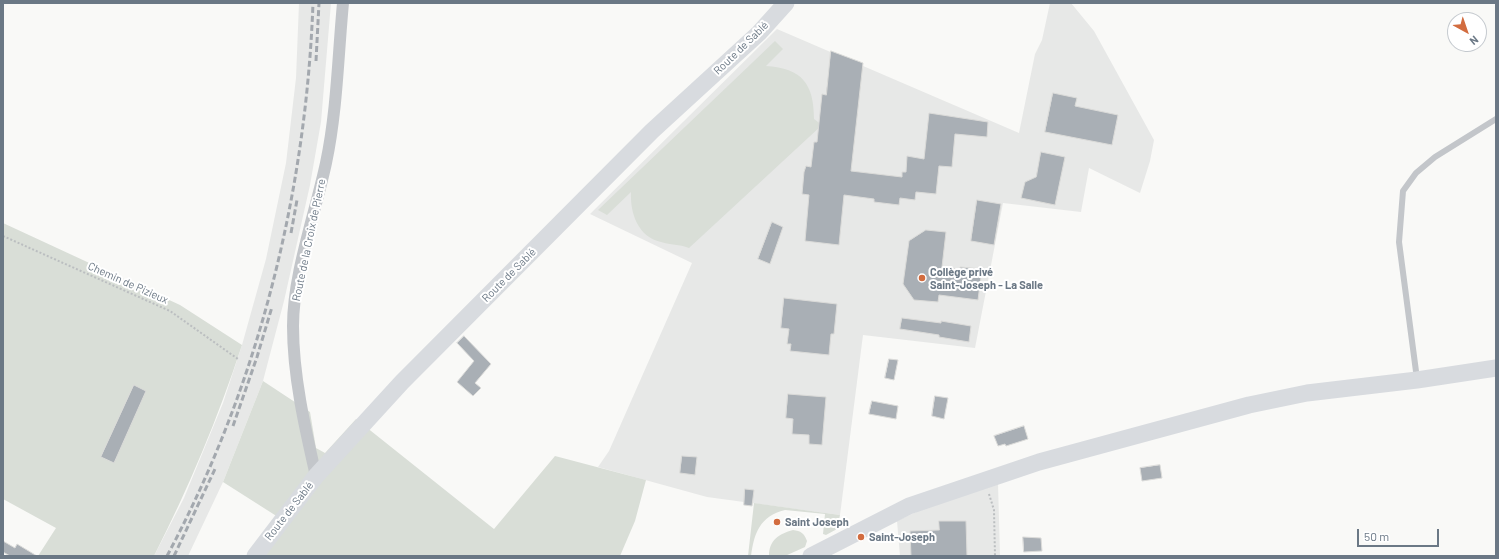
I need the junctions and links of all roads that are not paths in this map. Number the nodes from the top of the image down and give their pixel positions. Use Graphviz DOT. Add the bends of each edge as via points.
graph roads {
  1 [pos="343,3"];
  2 [pos="783,6"];
  3 [pos="1496,119"];
  4 [pos="1496,368"];
  5 [pos="1417,380"];
  6 [pos="316,476"];
  7 [pos="255,556"];
  8 [pos="811,556"];
  1 -- 6 [label="street, Route de la Croix de Pierre" via="333,115 326,161 294,310 294,350"];
  2 -- 6 [label="main road, Route de Sablé" via="743,48 652,131 511,272 402,382"];
  3 -- 5 [label="lane" via="1435,157 1416,173 1403,191 1399,242"];
  4 -- 5 [label="main road"];
  5 -- 8 [label="main road" via="1307,393 1250,405 1039,462 909,506"];
  6 -- 7 [label="main road, Route de Sablé"];
}
